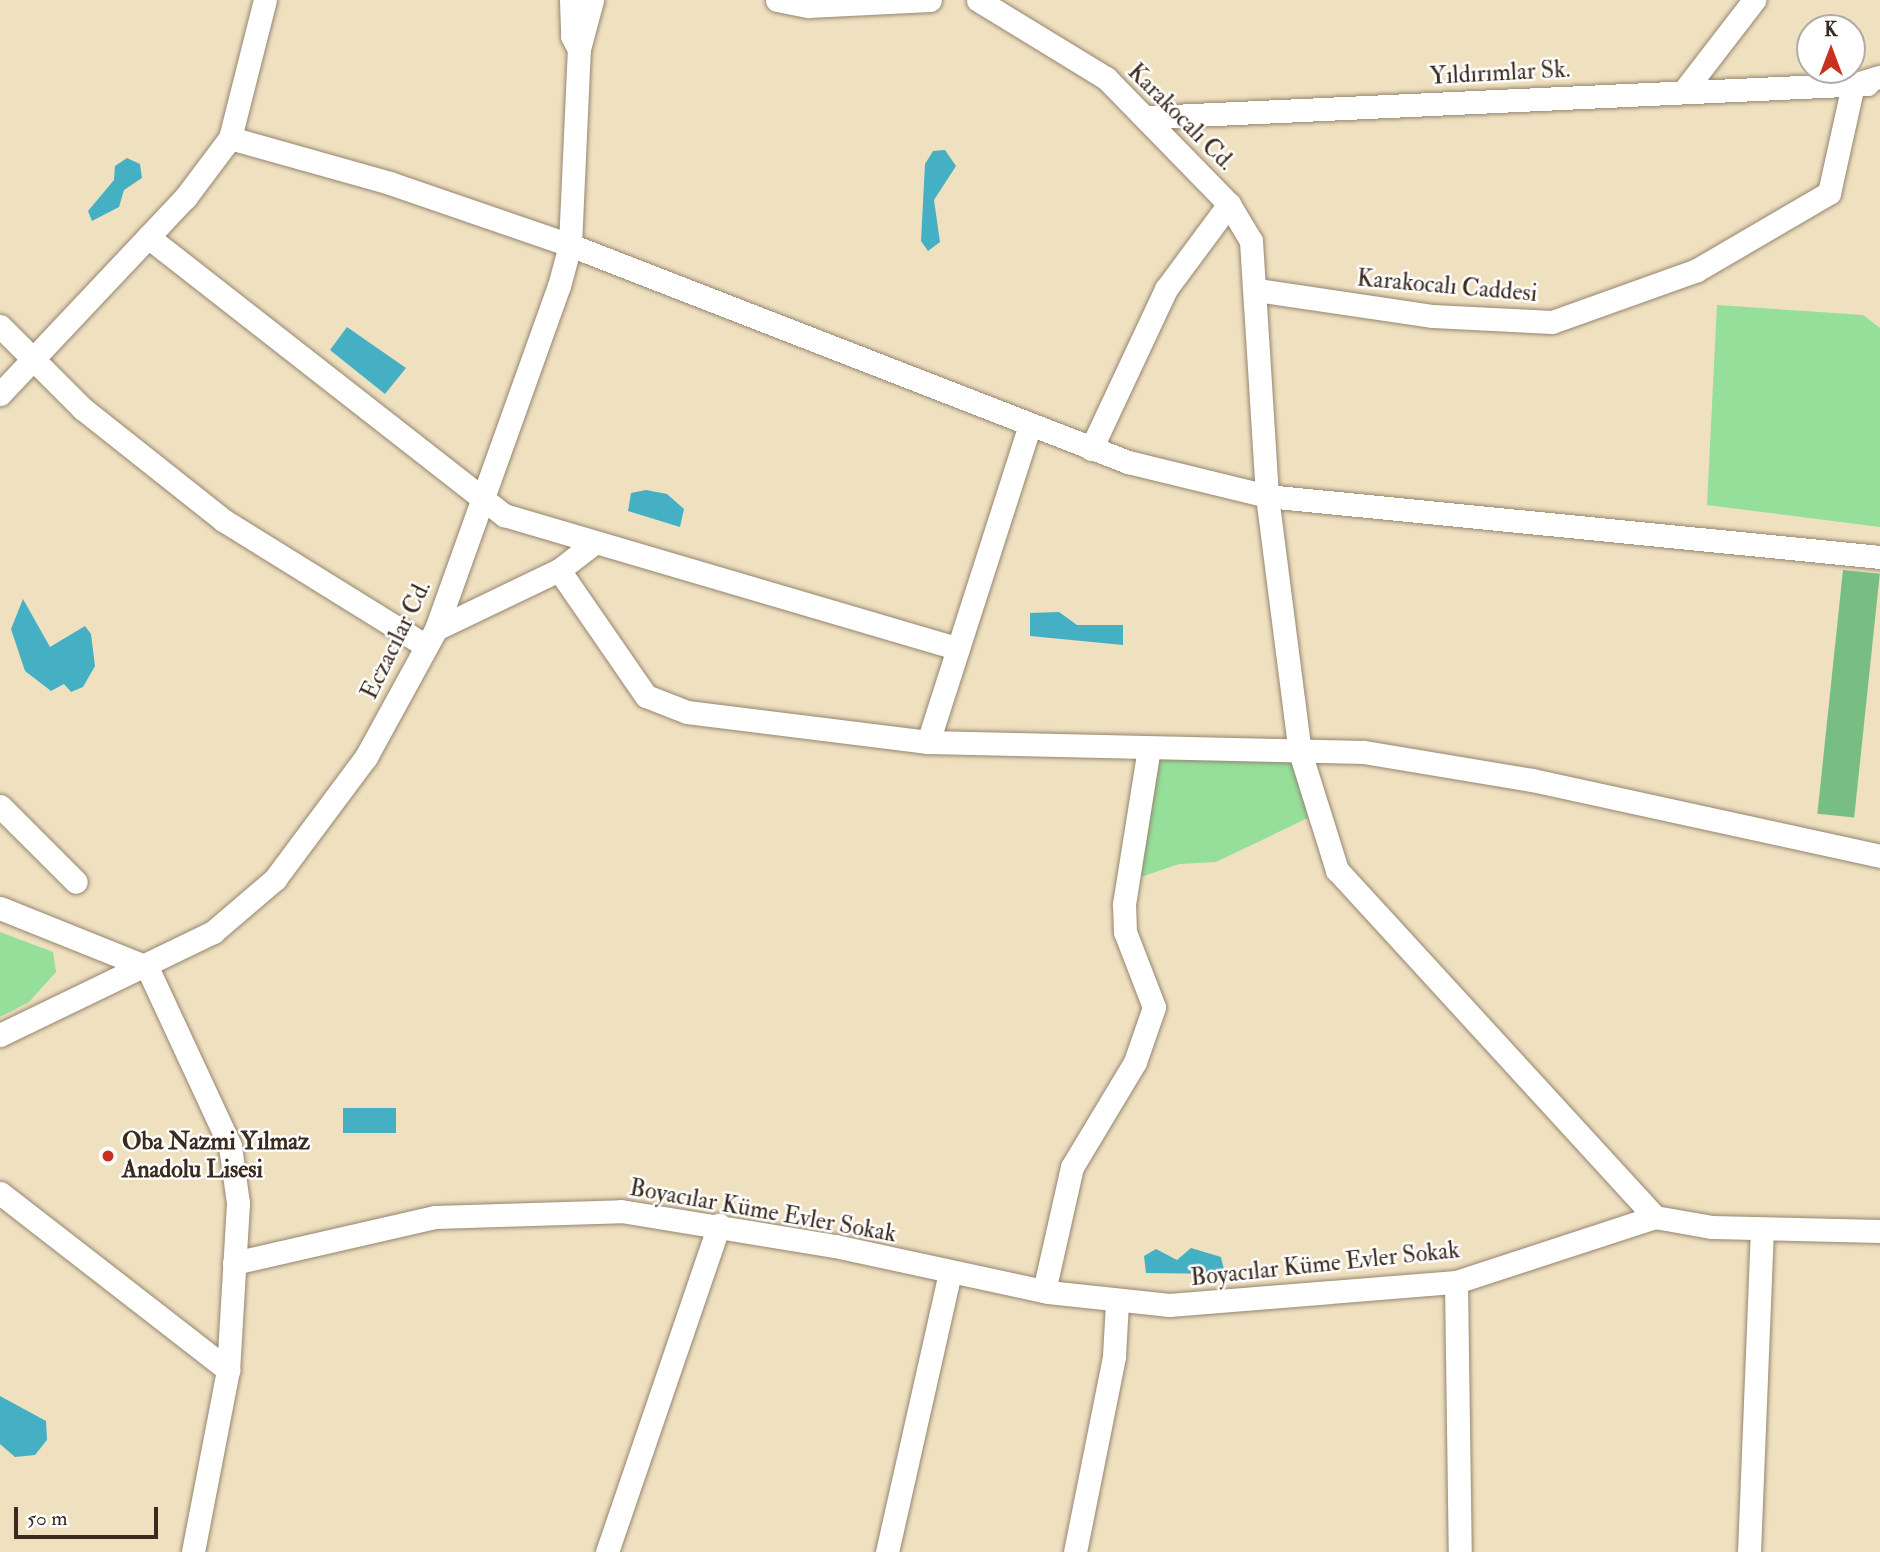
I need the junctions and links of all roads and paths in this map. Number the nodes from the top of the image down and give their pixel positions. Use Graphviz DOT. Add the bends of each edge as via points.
graph roads {
  1 [pos="265,0"];
  2 [pos="571,0"];
  3 [pos="592,0"];
  4 [pos="777,0"];
  5 [pos="930,0"];
  6 [pos="978,0"];
  7 [pos="1754,0"];
  8 [pos="808,3"];
  9 [pos="579,49"];
  10 [pos="1880,80"];
  11 [pos="1853,85"];
  12 [pos="1684,91"];
  13 [pos="1150,117"];
  14 [pos="230,138"];
  15 [pos="1228,204"];
  16 [pos="148,237"];
  17 [pos="570,245"];
  18 [pos="1257,290"];
  19 [pos="0,326"];
  20 [pos="33,357"];
  21 [pos="0,394"];
  22 [pos="1029,427"];
  23 [pos="1091,449"];
  24 [pos="1267,496"];
  25 [pos="482,501"];
  26 [pos="594,543"];
  27 [pos="1880,557"];
  28 [pos="559,570"];
  29 [pos="431,637"];
  30 [pos="958,649"];
  31 [pos="928,742"];
  32 [pos="1149,748"];
  33 [pos="1300,752"];
  34 [pos="0,806"];
  35 [pos="1880,856"];
  36 [pos="76,882"];
  37 [pos="0,908"];
  38 [pos="147,967"];
  39 [pos="0,1035"];
  40 [pos="0,1193"];
  41 [pos="1656,1217"];
  42 [pos="719,1225"];
  43 [pos="1762,1230"];
  44 [pos="1880,1231"];
  45 [pos="234,1263"];
  46 [pos="950,1273"];
  47 [pos="1456,1282"];
  48 [pos="1044,1292"];
  49 [pos="1116,1303"];
  50 [pos="228,1370"];
  51 [pos="193,1552"];
  52 [pos="607,1552"];
  53 [pos="887,1552"];
  54 [pos="1075,1552"];
  55 [pos="1460,1552"];
  56 [pos="1749,1552"];
  1 -- 14 [label="street"];
  2 -- 9 [label="street" via="572,36"];
  3 -- 9 [label="street"];
  4 -- 8 [label="street"];
  5 -- 8 [label="street"];
  6 -- 13 [label="street, Karakocalı Cd." via="1106,78"];
  7 -- 12 [label="street"];
  9 -- 17 [label="street, Eczacılar Cd."];
  10 -- 11 [label="street"];
  11 -- 12 [label="street, Yıldırımlar Sk."];
  11 -- 18 [label="street, Karakocalı Caddesi" via="1829,193 1697,270 1552,322 1433,316"];
  12 -- 13 [label="street, Yıldırımlar Sk."];
  13 -- 15 [label="street, Karakocalı Cd."];
  14 -- 16 [label="street"];
  14 -- 17 [label="street" via="390,183"];
  15 -- 18 [label="street, Karakocalı Cd." via="1251,241"];
  15 -- 23 [label="street" via="1166,289"];
  16 -- 20 [label="street"];
  16 -- 25 [label="street"];
  17 -- 22 [label="street"];
  17 -- 25 [label="street, Eczacılar Cd."];
  18 -- 24 [label="street, Karakocalı Cd."];
  19 -- 20 [label="street"];
  20 -- 21 [label="street"];
  20 -- 29 [label="street" via="83,410 223,520"];
  22 -- 23 [label="street"];
  22 -- 30 [label="street"];
  23 -- 24 [label="street"];
  24 -- 27 [label="street"];
  24 -- 33 [label="street, Karakocalı Cd."];
  25 -- 26 [label="street" via="504,515"];
  25 -- 29 [label="street, Eczacılar Cd."];
  26 -- 28 [label="street"];
  26 -- 30 [label="street"];
  28 -- 29 [label="street"];
  28 -- 31 [label="street" via="646,696 687,712"];
  29 -- 38 [label="street, Eczacılar Cd." via="366,757 275,879 213,932"];
  30 -- 31 [label="street"];
  31 -- 32 [label="street"];
  32 -- 33 [label="street"];
  32 -- 48 [label="street" via="1124,904 1125,932 1154,1007 1135,1062 1072,1167"];
  33 -- 35 [label="street" via="1364,752 1532,780"];
  33 -- 41 [label="street, Karakocalı Cd." via="1336,870"];
  34 -- 36 [label="street"];
  37 -- 38 [label="street"];
  38 -- 39 [label="street, Eczacılar Cd."];
  38 -- 45 [label="street" via="230,1146 238,1203"];
  40 -- 50 [label="street"];
  41 -- 43 [label="street"];
  41 -- 47 [label="street, Boyacılar Küme Evler Sokak"];
  42 -- 45 [label="street, Boyacılar Küme Evler Sokak" via="621,1211 447,1216"];
  42 -- 46 [label="street, Boyacılar Küme Evler Sokak"];
  42 -- 52 [label="street"];
  43 -- 44 [label="street"];
  43 -- 56 [label="street"];
  45 -- 50 [label="street"];
  46 -- 48 [label="street, Boyacılar Küme Evler Sokak"];
  46 -- 53 [label="street"];
  47 -- 49 [label="street, Boyacılar Küme Evler Sokak" via="1169,1306"];
  47 -- 55 [label="street"];
  48 -- 49 [label="street, Boyacılar Küme Evler Sokak"];
  49 -- 54 [label="street" via="1114,1356"];
  50 -- 51 [label="street"];
}
